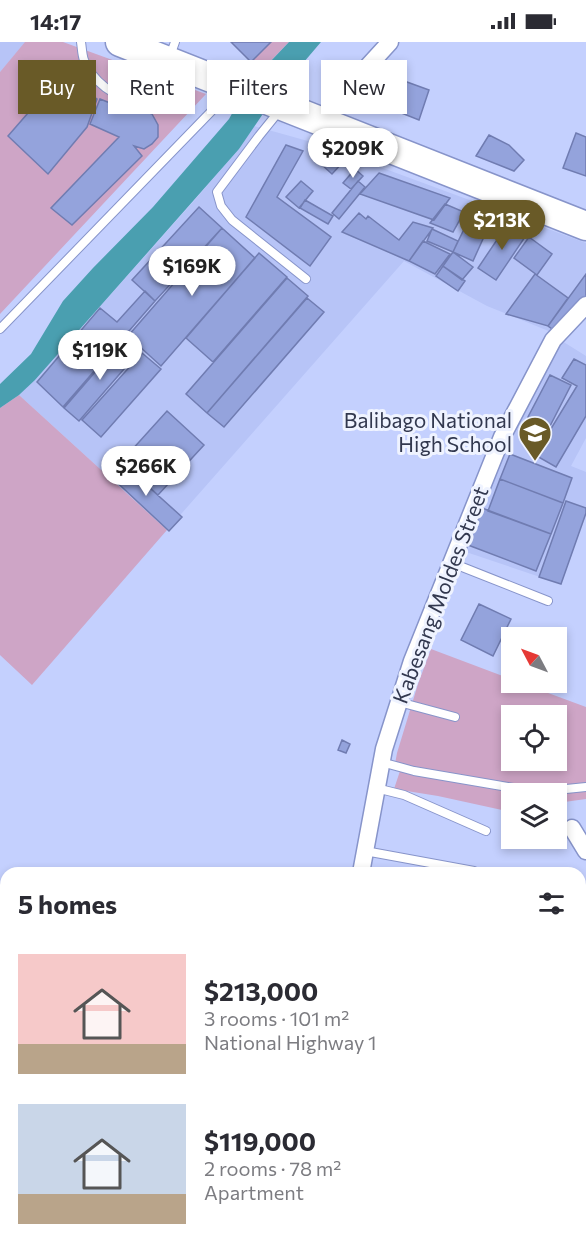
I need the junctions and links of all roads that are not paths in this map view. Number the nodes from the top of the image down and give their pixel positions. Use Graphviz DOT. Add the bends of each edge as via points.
graph roads {
  1 [pos="81,42"];
  2 [pos="120,42"];
  3 [pos="390,42"];
  4 [pos="172,51"];
  5 [pos="207,71"];
  6 [pos="213,114"];
  7 [pos="272,114"];
  8 [pos="301,114"];
  9 [pos="323,122"];
  10 [pos="586,226"];
  11 [pos="306,279"];
  12 [pos="586,305"];
  13 [pos="0,329"];
  14 [pos="452,563"];
  15 [pos="548,601"];
  16 [pos="399,702"];
  17 [pos="455,717"];
  18 [pos="381,762"];
  19 [pos="376,788"];
  20 [pos="586,788"];
  21 [pos="572,828"];
  22 [pos="486,831"];
  23 [pos="365,851"];
  24 [pos="586,851"];
  25 [pos="362,867"];
  26 [pos="452,867"];
  1 -- 4 [label="lane" via="88,69 118,95 139,93"];
  2 -- 4 [label="highway"];
  3 -- 9 [label="street"];
  4 -- 5 [label="highway"];
  6 -- 13 [label="lane"];
  7 -- 11 [label="lane" via="217,192 221,206 232,220"];
  8 -- 9 [label="highway"];
  9 -- 10 [label="highway"];
  12 -- 14 [label="street, Kabesang Moldes Street" via="553,340 502,437"];
  14 -- 15 [label="lane"];
  14 -- 16 [label="street, Kabesang Moldes Street"];
  16 -- 17 [label="lane"];
  16 -- 18 [label="street, Kabesang Moldes Street"];
  18 -- 19 [label="street, Kabesang Moldes Street"];
  18 -- 20 [label="lane" via="537,792"];
  19 -- 22 [label="lane" via="404,795"];
  19 -- 23 [label="street, Kabesang Moldes Street"];
  21 -- 24 [label="street"];
  23 -- 25 [label="street, Kabesang Moldes Street"];
  23 -- 26 [label="lane"];
}
